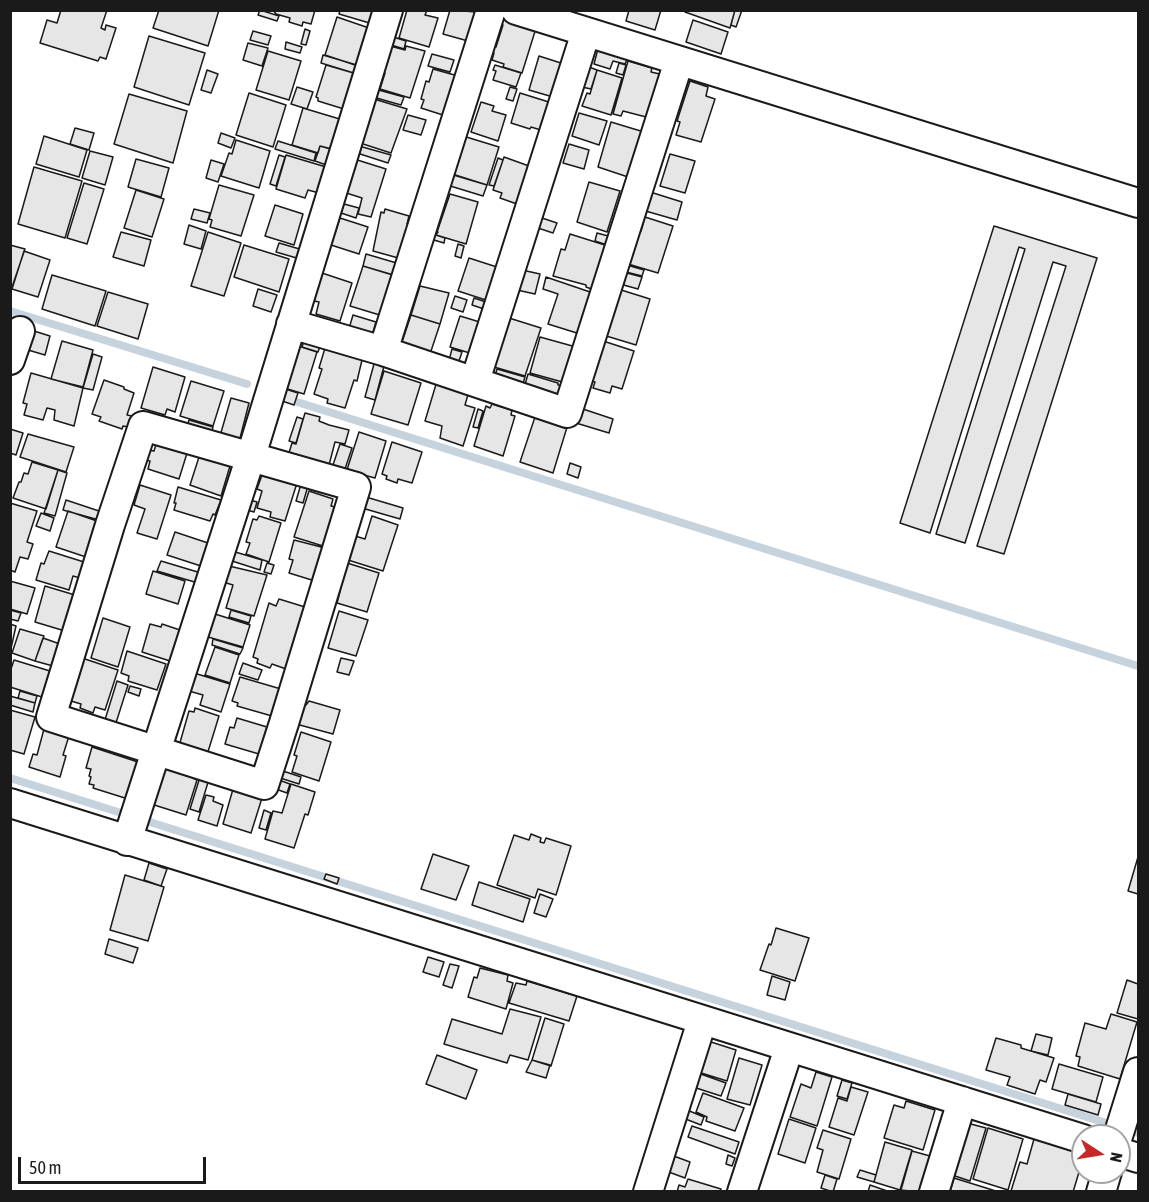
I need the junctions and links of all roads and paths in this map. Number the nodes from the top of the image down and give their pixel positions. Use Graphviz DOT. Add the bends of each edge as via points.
graph roads {
  1 [pos="388,10"];
  2 [pos="491,10"];
  3 [pos="516,10"];
  4 [pos="586,32"];
  5 [pos="679,61"];
  6 [pos="1138,203"];
  7 [pos="291,324"];
  8 [pos="20,331"];
  9 [pos="383,351"];
  10 [pos="10,360"];
  11 [pos="475,381"];
  12 [pos="251,456"];
  13 [pos="156,751"];
  14 [pos="10,803"];
  15 [pos="132,825"];
  16 [pos="702,1021"];
  17 [pos="789,1048"];
  18 [pos="1138,1072"];
  19 [pos="962,1101"];
  20 [pos="1123,1124"];
  21 [pos="1071,1135"];
  22 [pos="648,1191"];
  23 [pos="742,1191"];
  24 [pos="934,1191"];
  1 -- 7 [label="street"];
  2 -- 9 [label="street"];
  3 -- 4 [label="street"];
  4 -- 5 [label="street"];
  4 -- 11 [label="street"];
  5 -- 6 [label="street"];
  5 -- 11 [label="street" via="567,413"];
  7 -- 9 [label="street"];
  7 -- 12 [label="street"];
  8 -- 10 [label="street"];
  9 -- 11 [label="street"];
  12 -- 13 [label="street"];
  12 -- 13 [label="street" via="143,426 110,525 51,717"];
  12 -- 13 [label="street" via="356,486 284,723 264,785"];
  13 -- 15 [label="street"];
  14 -- 15 [label="street"];
  15 -- 16 [label="street"];
  16 -- 17 [label="street"];
  16 -- 22 [label="street"];
  17 -- 19 [label="street"];
  17 -- 23 [label="street"];
  18 -- 20 [label="street"];
  19 -- 21 [label="street"];
  19 -- 24 [label="street"];
}
